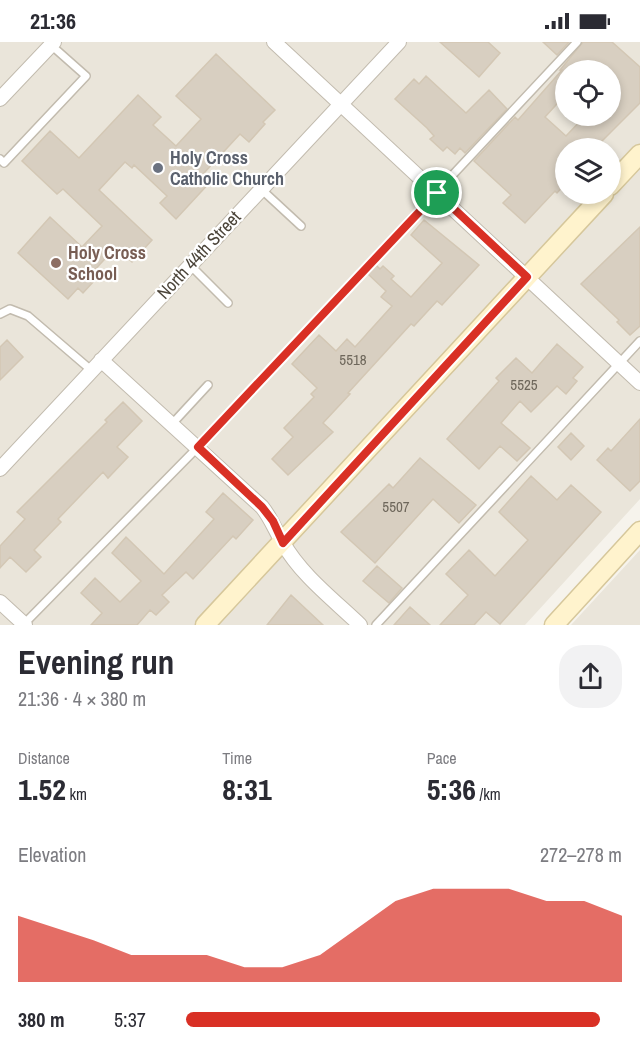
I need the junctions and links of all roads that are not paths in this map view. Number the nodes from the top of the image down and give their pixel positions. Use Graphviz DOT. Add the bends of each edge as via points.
graph roads {
  1 [pos="274,42"];
  2 [pos="399,42"];
  3 [pos="577,42"];
  4 [pos="53,43"];
  5 [pos="0,99"];
  6 [pos="341,104"];
  7 [pos="640,154"];
  8 [pos="0,159"];
  9 [pos="621,174"];
  10 [pos="261,189"];
  11 [pos="437,193"];
  12 [pos="595,204"];
  13 [pos="301,226"];
  14 [pos="190,265"];
  15 [pos="527,277"];
  16 [pos="228,303"];
  17 [pos="0,314"];
  18 [pos="640,341"];
  19 [pos="619,363"];
  20 [pos="96,365"];
  21 [pos="640,383"];
  22 [pos="208,386"];
  23 [pos="172,424"];
  24 [pos="198,447"];
  25 [pos="0,469"];
  26 [pos="640,531"];
  27 [pos="283,543"];
  28 [pos="0,602"];
  29 [pos="24,625"];
  30 [pos="205,625"];
  31 [pos="360,625"];
  32 [pos="376,625"];
  33 [pos="554,625"];
  1 -- 6 [label="street"];
  2 -- 6 [label="street, North 44th Street"];
  3 -- 11 [label="lane"];
  4 -- 5 [label="street"];
  4 -- 8 [label="lane" via="86,76 4,163"];
  6 -- 10 [label="street, North 44th Street"];
  6 -- 11 [label="street"];
  7 -- 9 [label="street"];
  10 -- 13 [label="lane"];
  10 -- 14 [label="street, North 44th Street"];
  11 -- 15 [label="street"];
  11 -- 24 [label="lane"];
  12 -- 15 [label="street"];
  14 -- 16 [label="lane"];
  14 -- 20 [label="street, North 44th Street"];
  15 -- 19 [label="street"];
  15 -- 27 [label="street"];
  17 -- 20 [label="lane" via="9,309 24,314"];
  18 -- 19 [label="lane"];
  19 -- 21 [label="street"];
  19 -- 32 [label="lane"];
  20 -- 23 [label="street"];
  20 -- 25 [label="street, North 44th Street"];
  22 -- 23 [label="lane"];
  23 -- 24 [label="street"];
  24 -- 27 [label="street" via="262,507"];
  24 -- 29 [label="lane"];
  26 -- 33 [label="street"];
  27 -- 30 [label="street"];
  27 -- 31 [label="street" via="304,571"];
  28 -- 29 [label="street"];
}
